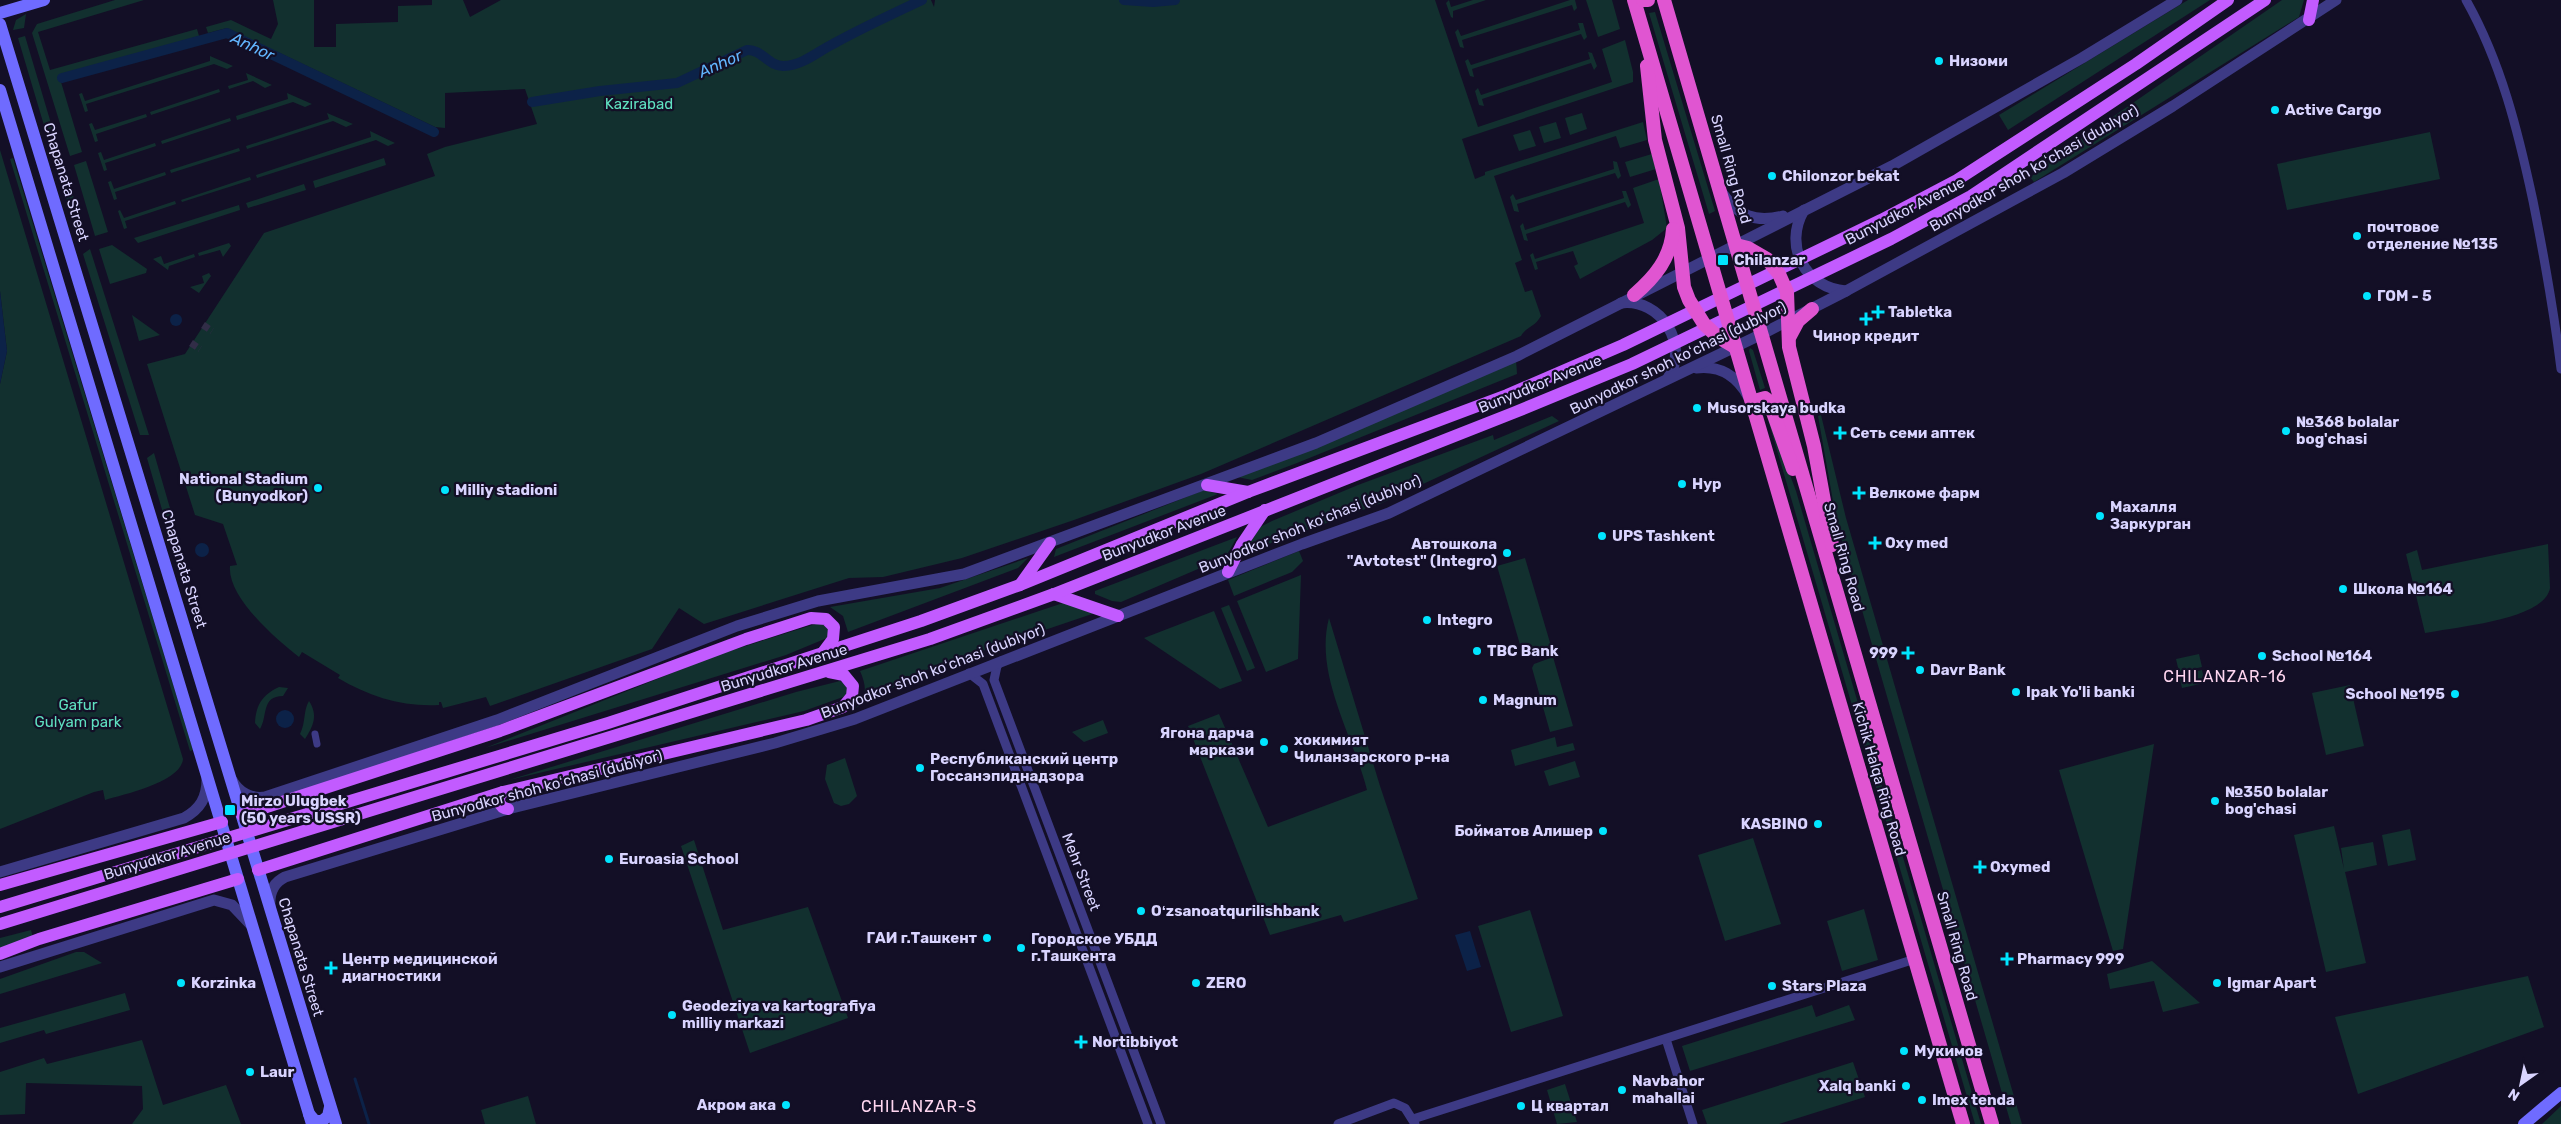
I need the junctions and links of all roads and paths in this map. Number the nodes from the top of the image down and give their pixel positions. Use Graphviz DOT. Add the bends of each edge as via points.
graph roads {
  1 [pos="44,0"];
  2 [pos="1634,0"];
  3 [pos="1643,0"];
  4 [pos="1648,0"];
  5 [pos="1664,0"];
  6 [pos="2177,0"];
  7 [pos="2228,0"];
  8 [pos="2265,0"];
  9 [pos="2313,0"];
  10 [pos="2336,0"];
  11 [pos="2466,0"];
  12 [pos="0,13"];
  13 [pos="2309,20"];
  14 [pos="0,24"];
  15 [pos="1643,28"];
  16 [pos="0,90"];
  17 [pos="40,152"];
  18 [pos="20,158"];
  19 [pos="1719,187"];
  20 [pos="1673,208"];
  21 [pos="1804,210"];
  22 [pos="1736,245"];
  23 [pos="1710,258"];
  24 [pos="1681,272"];
  25 [pos="1846,290"];
  26 [pos="1634,295"];
  27 [pos="1619,303"];
  28 [pos="1812,309"];
  29 [pos="1789,321"];
  30 [pos="1762,334"];
  31 [pos="1789,336"];
  32 [pos="1735,347"];
  33 [pos="2561,369"];
  34 [pos="1673,376"];
  35 [pos="1755,414"];
  36 [pos="1207,485"];
  37 [pos="1248,492"];
  38 [pos="1809,495"];
  39 [pos="1265,510"];
  40 [pos="1050,543"];
  41 [pos="1228,572"];
  42 [pos="1020,585"];
  43 [pos="1054,594"];
  44 [pos="1118,616"];
  45 [pos="1848,629"];
  46 [pos="822,653"];
  47 [pos="1003,660"];
  48 [pos="828,672"];
  49 [pos="969,673"];
  50 [pos="994,680"];
  51 [pos="983,684"];
  52 [pos="315,734"];
  53 [pos="317,744"];
  54 [pos="206,770"];
  55 [pos="230,777"];
  56 [pos="503,792"];
  57 [pos="508,809"];
  58 [pos="242,816"];
  59 [pos="222,822"];
  60 [pos="258,870"];
  61 [pos="0,872"];
  62 [pos="238,879"];
  63 [pos="0,886"];
  64 [pos="0,908"];
  65 [pos="270,910"];
  66 [pos="0,924"];
  67 [pos="253,929"];
  68 [pos="0,954"];
  69 [pos="1915,959"];
  70 [pos="0,967"];
  71 [pos="1108,984"];
  72 [pos="1097,988"];
  73 [pos="1115,1002"];
  74 [pos="1104,1006"];
  75 [pos="1666,1039"];
  76 [pos="2561,1093"];
  77 [pos="330,1107"];
  78 [pos="310,1119"];
  79 [pos="2529,1121"];
  80 [pos="1414,1122"];
  81 [pos="336,1124"];
  82 [pos="1148,1124"];
  83 [pos="1161,1124"];
  84 [pos="1338,1124"];
  85 [pos="1693,1124"];
  86 [pos="1963,1124"];
  87 [pos="1992,1124"];
  1 -- 12 [label="main road"];
  2 -- 15 [label="highway"];
  3 -- 4 [label="highway"];
  5 -- 19 [label="highway, Small Ring Road"];
  6 -- 21 [label="street" via="1892,166"];
  7 -- 37 [label="main road, Bunyudkor Avenue" via="2136,64 1965,174 1901,209 1623,344 1507,395"];
  8 -- 39 [label="main road, Bunyudkor Avenue" via="1971,196 1910,228 1632,364"];
  9 -- 13 [label="main road"];
  10 -- 13 [label="street, Bunyodkor shoh koʻchasi (dublyor)"];
  11 -- 33 [label="street" via="2496,62 2516,130 2541,243"];
  13 -- 25 [label="street, Bunyodkor shoh koʻchasi (dublyor)" via="2063,173"];
  14 -- 17 [label="main road, Chapanata Street"];
  15 -- 20 [label="highway" via="1654,140"];
  15 -- 23 [label="highway"];
  16 -- 18 [label="main road"];
  17 -- 18 [label="main road" via="28,149"];
  17 -- 55 [label="main road, Chapanata Street"];
  18 -- 54 [label="main road"];
  19 -- 21 [label="street" via="1735,208 1754,219"];
  19 -- 22 [label="highway, Small Ring Road"];
  20 -- 24 [label="highway"];
  20 -- 26 [label="highway" via="1668,255 1654,276"];
  21 -- 22 [label="street"];
  21 -- 25 [label="street" via="1796,236 1800,263 1819,283"];
  22 -- 23 [label="street"];
  22 -- 29 [label="highway" via="1760,253 1779,274 1787,292"];
  22 -- 30 [label="highway, Small Ring Road"];
  23 -- 24 [label="street"];
  23 -- 32 [label="highway"];
  24 -- 26 [label="street"];
  24 -- 32 [label="highway" via="1689,300 1700,318 1713,333"];
  25 -- 28 [label="street, Bunyodkor shoh koʻchasi (dublyor)"];
  26 -- 27 [label="street"];
  27 -- 34 [label="street" via="1647,306 1667,324 1676,352"];
  27 -- 36 [label="street" via="1517,356 1316,443"];
  28 -- 29 [label="street, Bunyodkor shoh koʻchasi (dublyor)"];
  28 -- 31 [label="highway" via="1798,321"];
  29 -- 30 [label="street, Bunyodkor shoh koʻchasi (dublyor)"];
  29 -- 31 [label="highway"];
  30 -- 32 [label="street, Bunyodkor shoh koʻchasi (dublyor)"];
  30 -- 38 [label="highway, Small Ring Road"];
  31 -- 45 [label="highway" via="1793,368 1814,446"];
  32 -- 34 [label="street, Bunyodkor shoh koʻchasi (dublyor)"];
  32 -- 35 [label="highway"];
  34 -- 35 [label="street" via="1704,367 1723,371 1741,386"];
  34 -- 41 [label="street, Bunyodkor shoh koʻchasi (dublyor)" via="1389,512"];
  35 -- 38 [label="highway" via="1758,400 1765,398 1769,401 1789,462"];
  35 -- 69 [label="highway"];
  36 -- 37 [label="main road"];
  36 -- 40 [label="street"];
  37 -- 42 [label="main road, Bunyudkor Avenue"];
  38 -- 45 [label="highway, Small Ring Road"];
  39 -- 41 [label="main road"];
  39 -- 43 [label="main road, Bunyudkor Avenue"];
  40 -- 42 [label="main road"];
  40 -- 55 [label="street" via="964,574 818,601 737,626 497,720 266,796 246,794"];
  41 -- 44 [label="street, Bunyodkor shoh koʻchasi (dublyor)"];
  42 -- 46 [label="main road, Bunyudkor Avenue"];
  43 -- 44 [label="main road"];
  43 -- 48 [label="main road, Bunyudkor Avenue"];
  44 -- 47 [label="street, Bunyodkor shoh koʻchasi (dublyor)"];
  45 -- 87 [label="highway, Small Ring Road"];
  46 -- 58 [label="main road" via="832,642 835,630 826,619 812,618 746,639 500,731"];
  46 -- 64 [label="main road, Bunyudkor Avenue" via="608,723"];
  47 -- 49 [label="street, Bunyodkor shoh koʻchasi (dublyor)"];
  47 -- 50 [label="street" via="997,666"];
  48 -- 56 [label="main road" via="844,675 853,686 851,699 840,708 769,730"];
  48 -- 66 [label="main road, Bunyudkor Avenue"];
  49 -- 51 [label="street"];
  49 -- 57 [label="street, Bunyodkor shoh koʻchasi (dublyor)" via="855,719 815,731"];
  50 -- 51 [label="street"];
  50 -- 71 [label="street, Mehr Street"];
  51 -- 72 [label="street, Mehr Street"];
  52 -- 53 [label="street"];
  54 -- 59 [label="main road"];
  54 -- 61 [label="street" via="204,800 197,810 184,818"];
  55 -- 58 [label="main road, Chapanata Street"];
  56 -- 57 [label="main road" via="499,803"];
  56 -- 60 [label="main road"];
  57 -- 65 [label="street, Bunyodkor shoh koʻchasi (dublyor)" via="285,877 272,889"];
  58 -- 60 [label="main road, Chapanata Street"];
  59 -- 62 [label="main road"];
  59 -- 63 [label="main road"];
  60 -- 65 [label="main road, Chapanata Street"];
  62 -- 67 [label="main road"];
  62 -- 68 [label="main road" via="39,939"];
  65 -- 77 [label="main road, Chapanata Street"];
  67 -- 70 [label="street" via="232,905 214,900"];
  67 -- 78 [label="main road"];
  69 -- 75 [label="street"];
  69 -- 86 [label="highway"];
  71 -- 72 [label="street"];
  71 -- 73 [label="street, Mehr Street"];
  72 -- 74 [label="street, Mehr Street"];
  73 -- 74 [label="street"];
  73 -- 83 [label="street, Mehr Street"];
  74 -- 82 [label="street, Mehr Street"];
  75 -- 80 [label="street"];
  75 -- 85 [label="street"];
  76 -- 79 [label="main road"];
  77 -- 78 [label="main road" via="328,1116 322,1121"];
  77 -- 81 [label="main road, Chapanata Street"];
  80 -- 84 [label="street" via="1405,1108 1394,1103"];
}
